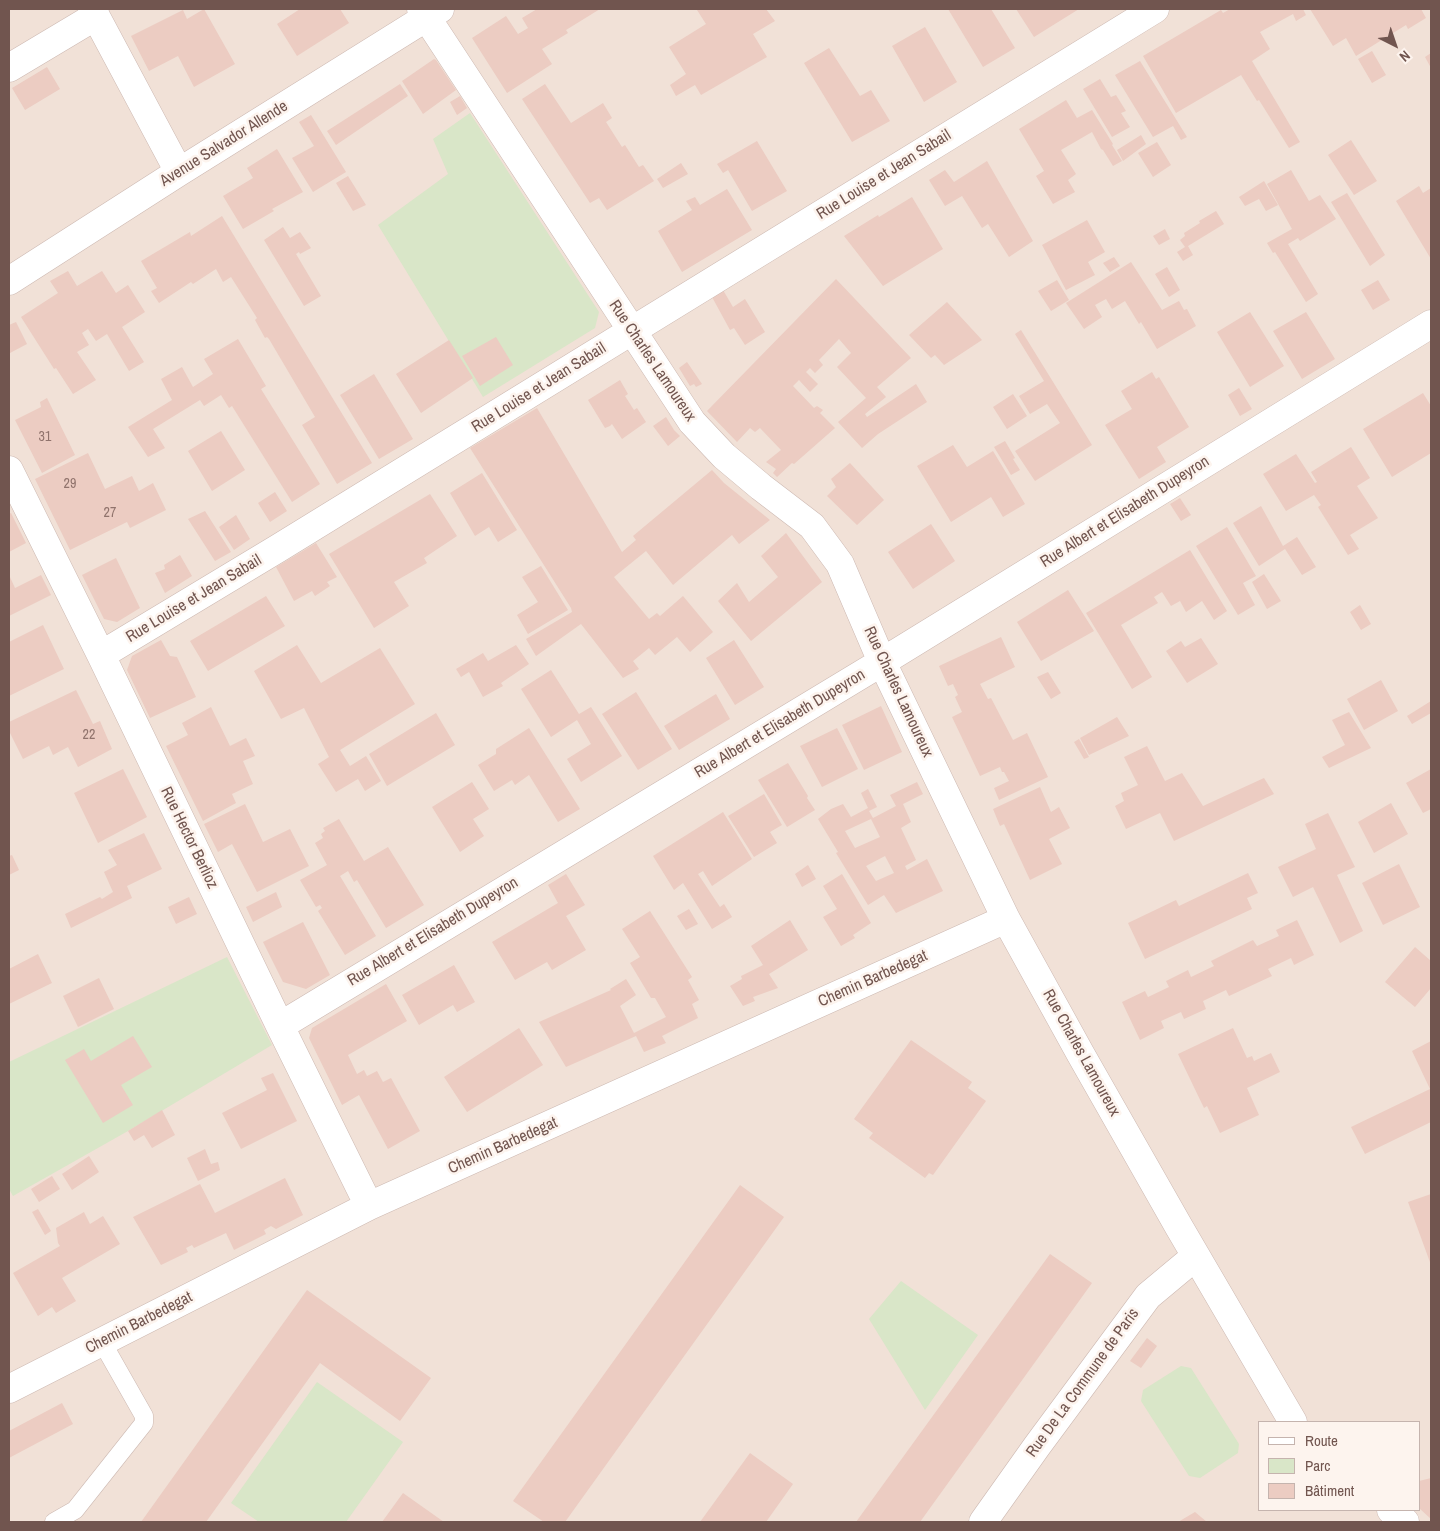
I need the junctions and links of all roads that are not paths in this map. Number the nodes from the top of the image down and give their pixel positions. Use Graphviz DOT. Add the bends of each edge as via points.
graph roads {
  1 [pos="1155,9"];
  2 [pos="94,12"];
  3 [pos="429,12"];
  4 [pos="9,68"];
  5 [pos="179,172"];
  6 [pos="9,281"];
  7 [pos="1431,324"];
  8 [pos="632,330"];
  9 [pos="9,470"];
  10 [pos="101,655"];
  11 [pos="882,662"];
  12 [pos="1006,919"];
  13 [pos="280,1026"];
  14 [pos="370,1206"];
  15 [pos="1196,1256"];
  16 [pos="102,1342"];
  17 [pos="9,1389"];
  18 [pos="1292,1421"];
  19 [pos="1391,1511"];
  20 [pos="54,1522"];
  21 [pos="983,1522"];
  22 [pos="1405,1522"];
  1 -- 8 [label="street, Rue Louise et Jean Sabail"];
  2 -- 4 [label="street"];
  2 -- 5 [label="street"];
  3 -- 5 [label="street, Avenue Salvador Allende"];
  3 -- 8 [label="street, Rue Charles Lamoureux"];
  5 -- 6 [label="street, Avenue Salvador Allende"];
  7 -- 11 [label="street, Rue Albert et Elisabeth Dupeyron"];
  8 -- 10 [label="street, Rue Louise et Jean Sabail"];
  8 -- 11 [label="street, Rue Charles Lamoureux" via="692,422 724,456 812,526 840,564"];
  9 -- 10 [label="street, Rue Hector Berlioz"];
  10 -- 13 [label="street, Rue Hector Berlioz"];
  11 -- 12 [label="street, Rue Charles Lamoureux"];
  11 -- 13 [label="street, Rue Albert et Elisabeth Dupeyron"];
  12 -- 14 [label="street, Chemin Barbedegat"];
  12 -- 15 [label="street, Rue Charles Lamoureux"];
  13 -- 14 [label="street, Rue Hector Berlioz"];
  14 -- 16 [label="street, Chemin Barbedegat"];
  15 -- 18 [label="street, Rue Charles Lamoureux"];
  15 -- 21 [label="street, Rue De La Commune de Paris" via="1148,1296"];
  16 -- 17 [label="street, Chemin Barbedegat"];
  16 -- 20 [label="lane" via="144,1416 144,1424 75,1510"];
  19 -- 22 [label="street"];
}
